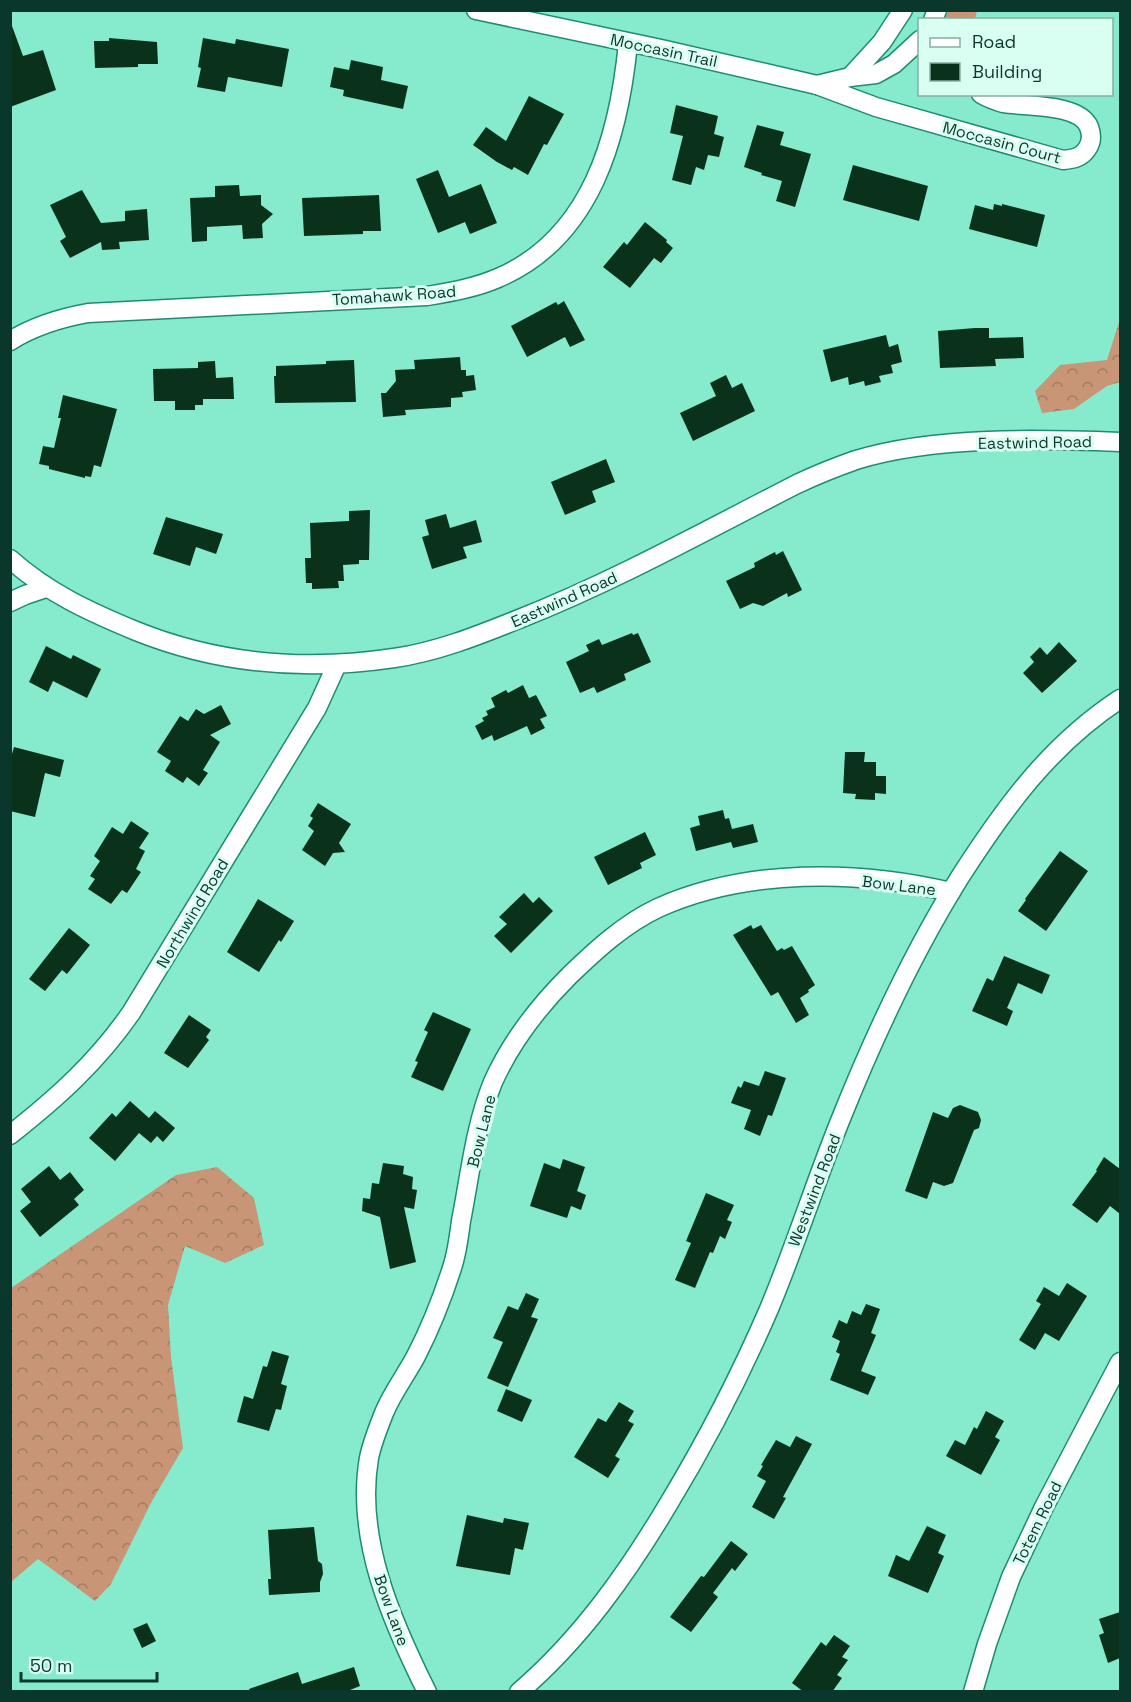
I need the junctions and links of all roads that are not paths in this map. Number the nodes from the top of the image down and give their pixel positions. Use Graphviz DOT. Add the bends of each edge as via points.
graph roads {
  1 [pos="476,10"];
  2 [pos="903,10"];
  3 [pos="627,43"];
  4 [pos="918,44"];
  5 [pos="850,77"];
  6 [pos="817,85"];
  7 [pos="986,96"];
  8 [pos="10,341"];
  9 [pos="1120,442"];
  10 [pos="10,559"];
  11 [pos="46,588"];
  12 [pos="10,602"];
  13 [pos="337,664"];
  14 [pos="1120,699"];
  15 [pos="951,892"];
  16 [pos="10,1135"];
  17 [pos="1120,1362"];
  18 [pos="427,1692"];
  19 [pos="519,1692"];
  20 [pos="973,1692"];
  1 -- 3 [label="street, Moccasin Trail"];
  2 -- 5 [label="street" via="882,42"];
  3 -- 6 [label="street, Moccasin Trail"];
  3 -- 8 [label="street, Tomahawk Road" via="610,141 594,186 574,219 554,241 497,279 427,296 88,313 54,321"];
  4 -- 5 [label="street, Moccasin Trail" via="876,74"];
  5 -- 6 [label="street, Moccasin Trail"];
  6 -- 7 [label="street, Moccasin Court" via="876,107 1063,160 1075,159 1088,148 1091,133 1080,116 1058,109 1004,103"];
  9 -- 13 [label="street, Eastwind Road" via="963,443 907,449 858,460 822,472 555,605 440,648"];
  10 -- 11 [label="street, Eastwind Road"];
  11 -- 12 [label="street"];
  11 -- 13 [label="street, Eastwind Road" via="81,608 158,640 209,654 264,663"];
  13 -- 16 [label="street, Northwind Road" via="316,708 131,1013 83,1073"];
  14 -- 15 [label="street, Westwind Road" via="1064,742 1028,780"];
  15 -- 18 [label="street, Bow Lane" via="876,880 797,877 701,892 631,923 597,949 550,997 508,1053 492,1085 476,1140 454,1262 440,1306 386,1409 369,1458 369,1526 377,1568 404,1645"];
  15 -- 19 [label="street, Westwind Road" via="878,1029 770,1305 703,1447 616,1585 549,1665"];
  17 -- 20 [label="street, Totem Road" via="1011,1577"];
}
